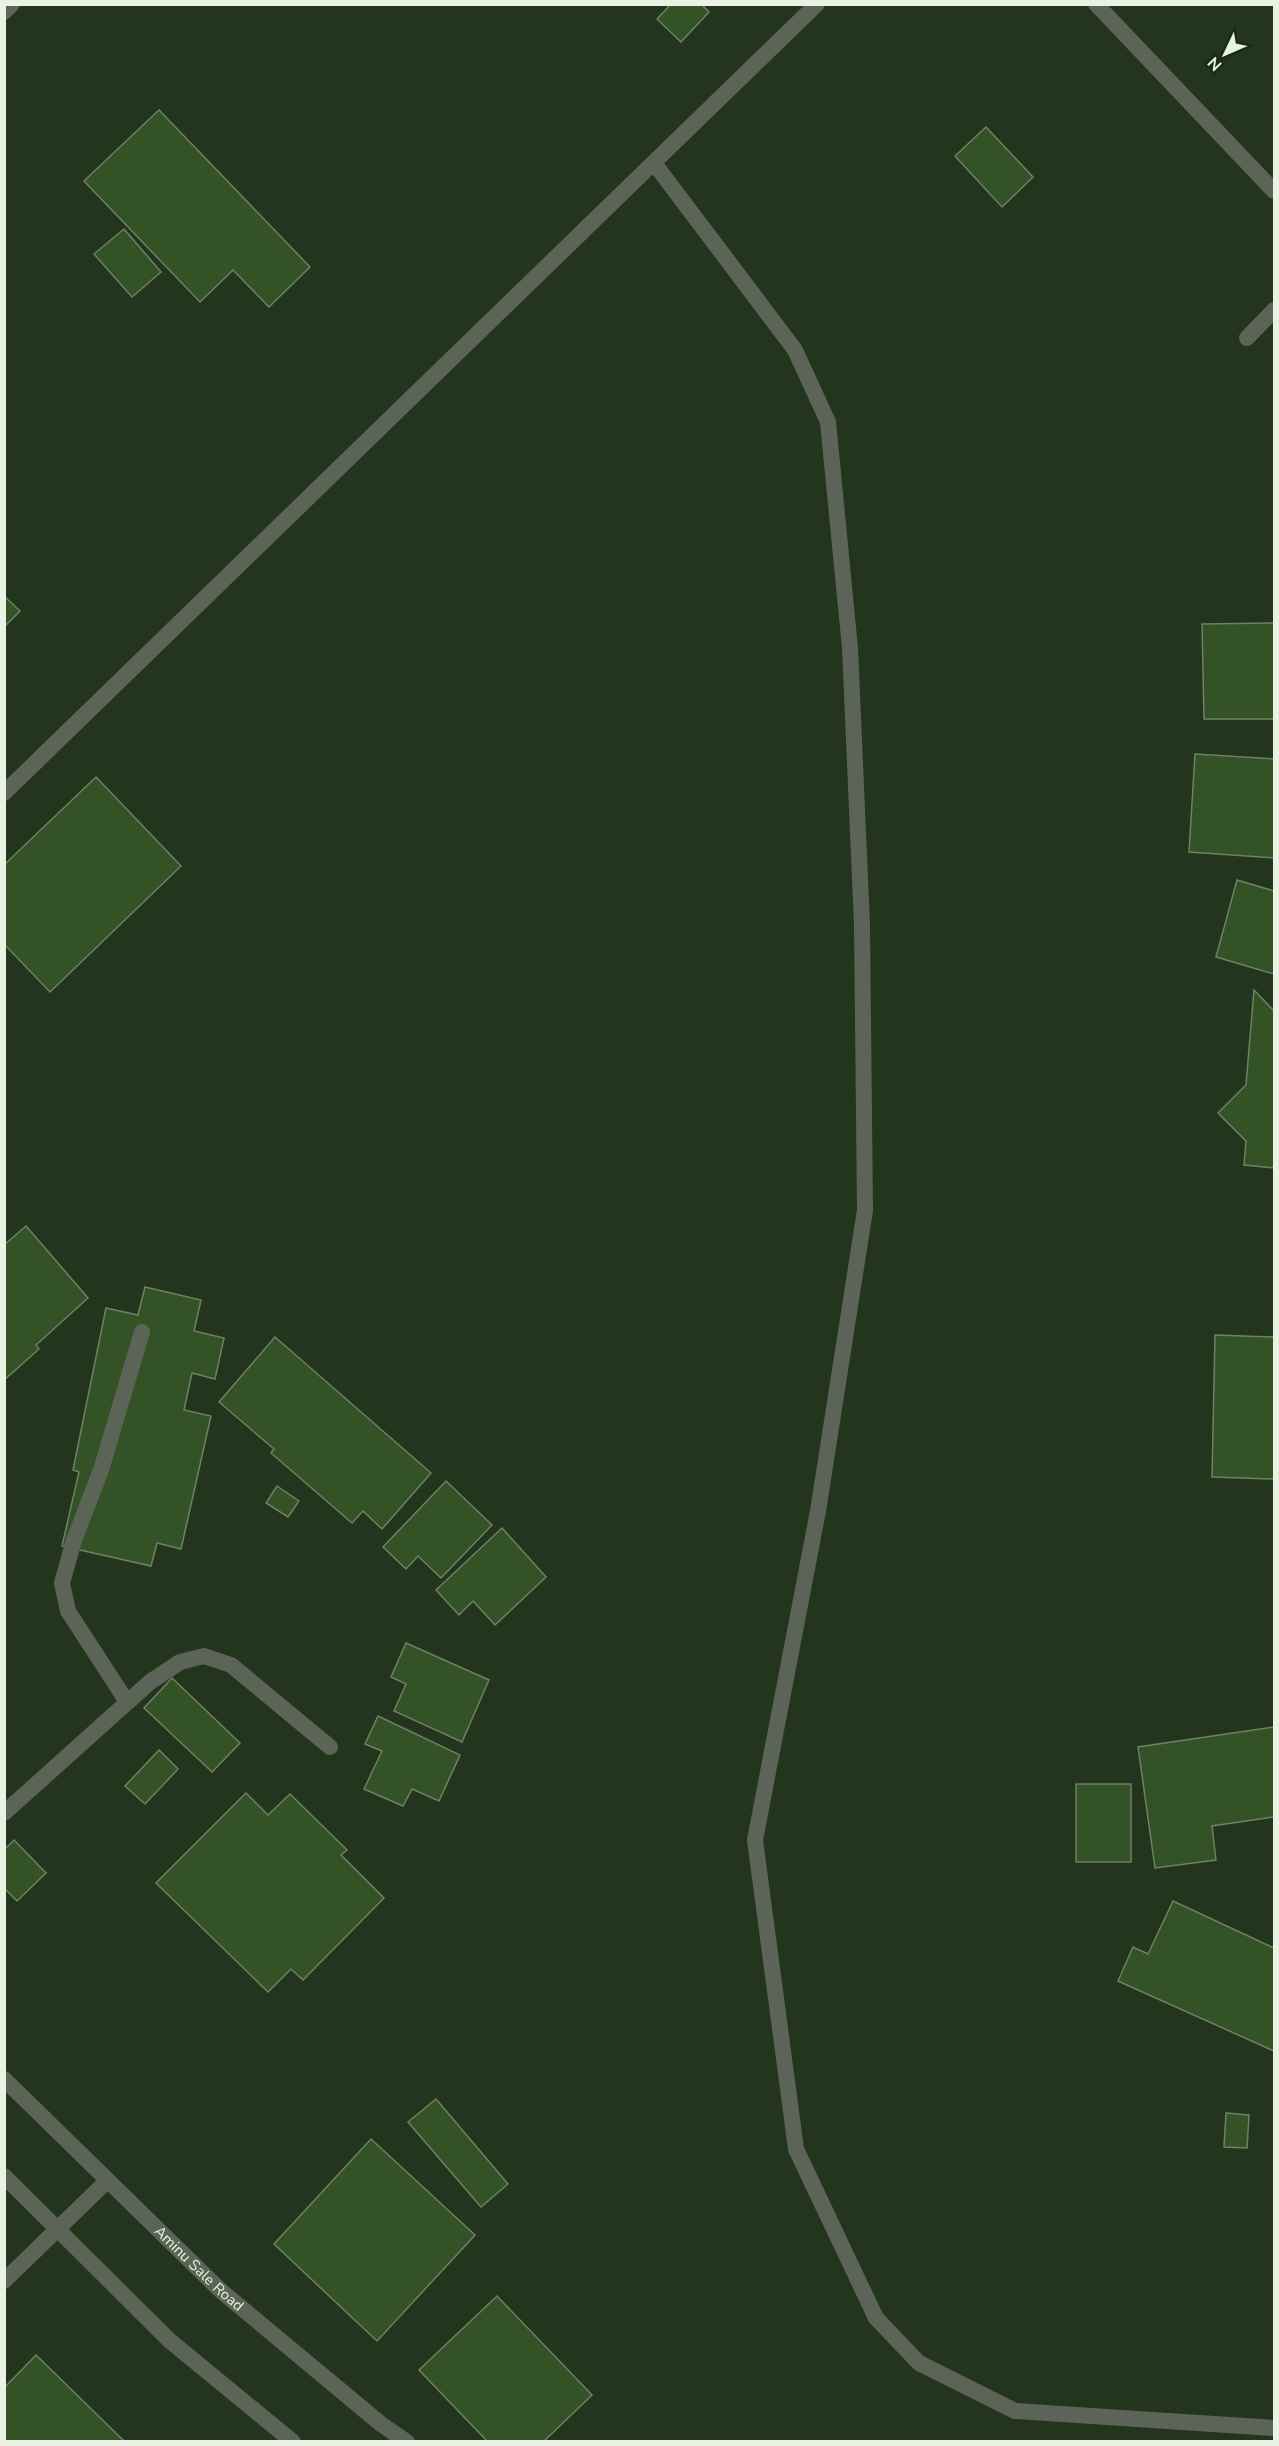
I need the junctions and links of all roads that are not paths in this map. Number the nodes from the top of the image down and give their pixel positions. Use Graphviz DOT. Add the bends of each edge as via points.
graph roads {
  1 [pos="12,4"];
  2 [pos="817,4"];
  3 [pos="1096,4"];
  4 [pos="4,12"];
  5 [pos="654,163"];
  6 [pos="1275,191"];
  7 [pos="1275,310"];
  8 [pos="1247,338"];
  9 [pos="4,793"];
  10 [pos="142,1332"];
  11 [pos="127,1702"];
  12 [pos="330,1747"];
  13 [pos="4,1813"];
  14 [pos="4,2079"];
  15 [pos="4,2176"];
  16 [pos="107,2181"];
  17 [pos="57,2230"];
  18 [pos="4,2281"];
  19 [pos="1275,2428"];
  20 [pos="293,2442"];
  21 [pos="407,2442"];
  1 -- 4 [label="street"];
  2 -- 5 [label="street"];
  3 -- 6 [label="street"];
  5 -- 9 [label="street"];
  5 -- 19 [label="street" via="795,350 828,422 850,648 862,925 865,1210 818,1511 755,1840 796,2149 876,2318 919,2363 1015,2411"];
  7 -- 8 [label="street"];
  10 -- 11 [label="street" via="62,1583 68,1611"];
  11 -- 12 [label="street" via="180,1662 204,1656 231,1665"];
  11 -- 13 [label="street"];
  14 -- 16 [label="street, Aminu Sale Road"];
  15 -- 17 [label="street"];
  16 -- 17 [label="street"];
  16 -- 21 [label="street, Aminu Sale Road" via="220,2290"];
  17 -- 18 [label="street"];
  17 -- 20 [label="street" via="169,2340"];
}
